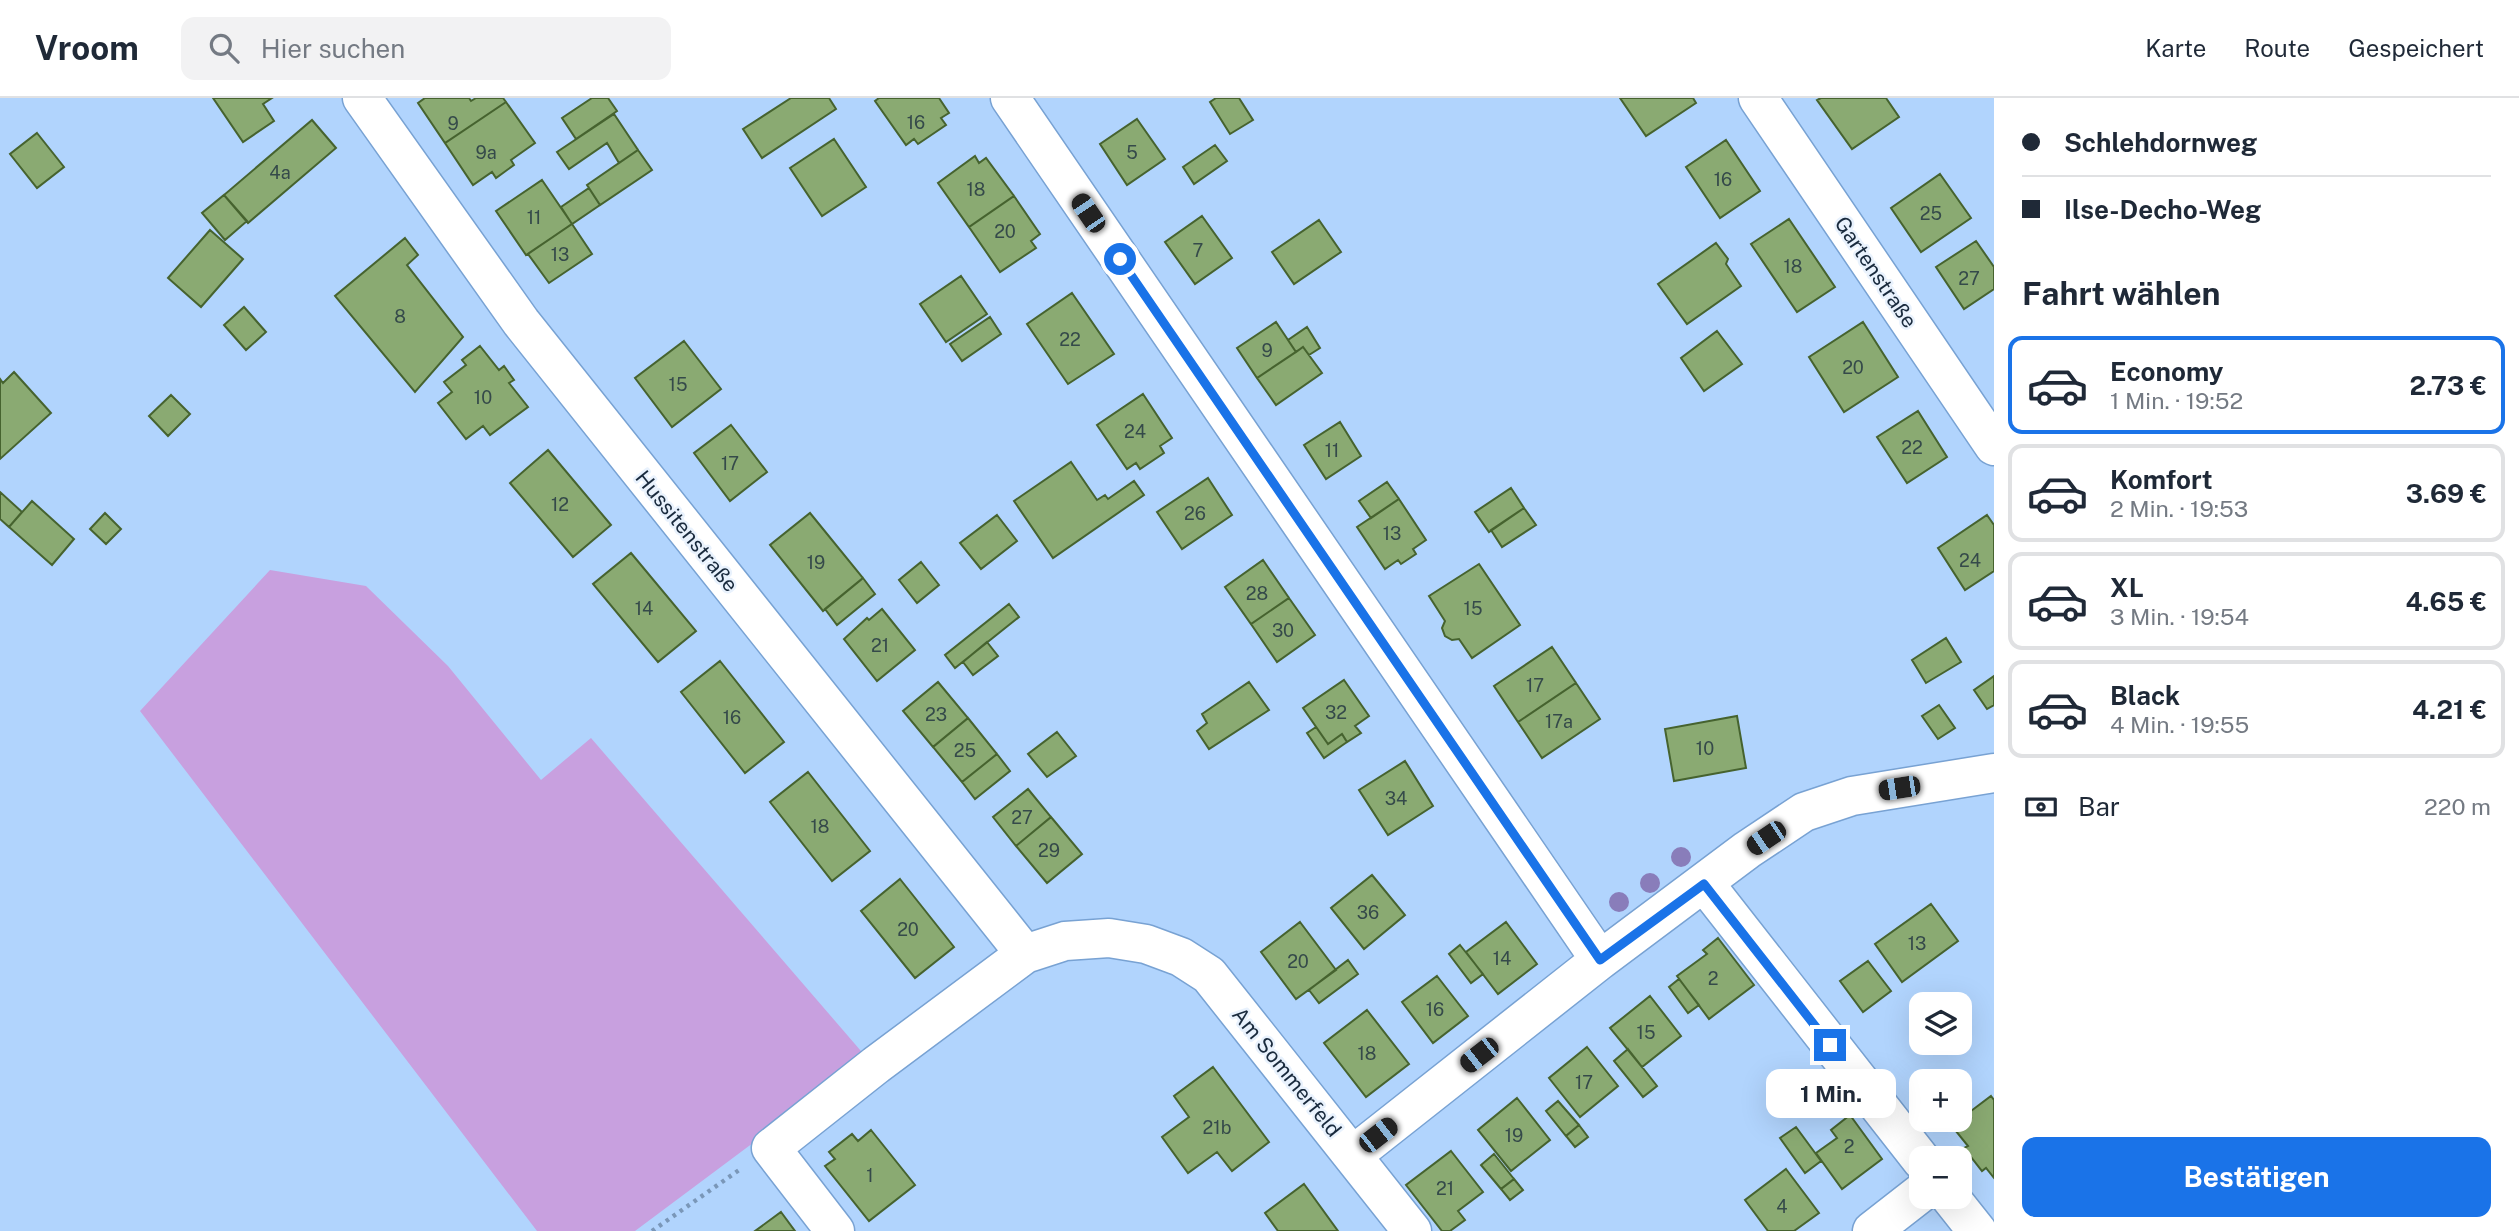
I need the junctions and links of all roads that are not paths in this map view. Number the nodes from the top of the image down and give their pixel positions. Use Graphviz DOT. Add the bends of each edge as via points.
graph roads {
  1 [pos="362,98"];
  2 [pos="1010,98"];
  3 [pos="1758,98"];
  4 [pos="1994,446"];
  5 [pos="1994,773"];
  6 [pos="1704,884"];
  7 [pos="1025,954"];
  8 [pos="1600,960"];
  9 [pos="1910,1146"];
  10 [pos="1353,1155"];
  11 [pos="1909,1202"];
  12 [pos="1960,1209"];
  13 [pos="835,1231"];
  14 [pos="1412,1231"];
  15 [pos="1872,1231"];
  16 [pos="1977,1231"];
  1 -- 7 [label="street, Hussitenstraße" via="521,322"];
  2 -- 8 [label="street"];
  3 -- 4 [label="street, Gartenstraße"];
  5 -- 6 [label="street, Am Sommerfeld" via="1852,796 1804,812"];
  6 -- 8 [label="street, Am Sommerfeld"];
  6 -- 9 [label="street"];
  7 -- 10 [label="street, Am Sommerfeld" via="1065,941 1109,938 1146,944 1181,957 1209,975"];
  7 -- 13 [label="street, Am Sommerfeld" via="771,1148"];
  8 -- 10 [label="street, Am Sommerfeld"];
  10 -- 14 [label="street"];
  11 -- 15 [label="street"];
  12 -- 16 [label="street"];
}
